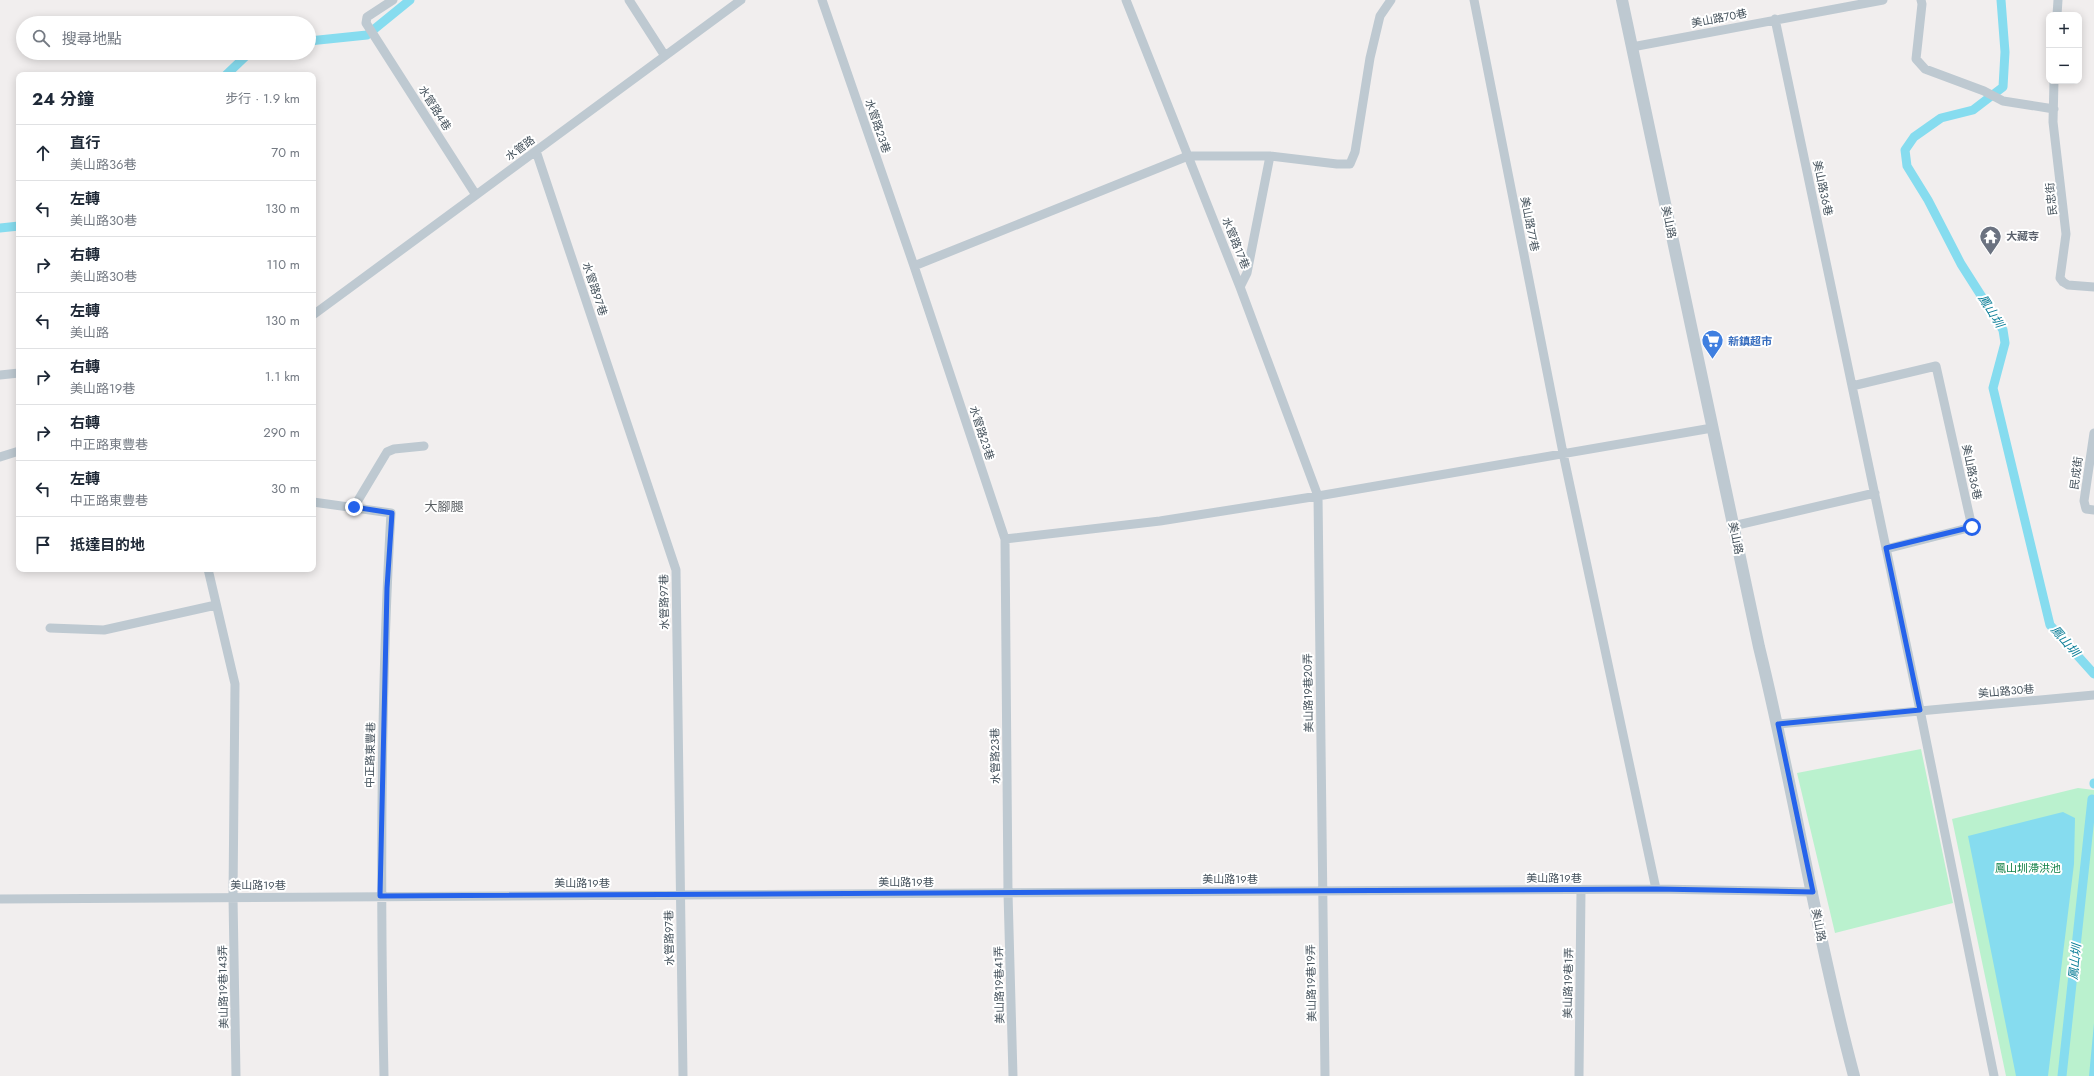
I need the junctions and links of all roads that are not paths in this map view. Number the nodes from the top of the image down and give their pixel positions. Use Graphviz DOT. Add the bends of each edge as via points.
graph roads {
  1 [pos="393,0"];
  2 [pos="629,0"];
  3 [pos="741,0"];
  4 [pos="822,0"];
  5 [pos="1126,0"];
  6 [pos="1391,0"];
  7 [pos="1474,0"];
  8 [pos="1622,0"];
  9 [pos="1883,0"];
  10 [pos="1921,0"];
  11 [pos="2058,0"];
  12 [pos="2057,12"];
  13 [pos="1775,19"];
  14 [pos="1632,47"];
  15 [pos="665,56"];
  16 [pos="2054,84"];
  17 [pos="2054,109"];
  18 [pos="536,151"];
  19 [pos="1188,156"];
  20 [pos="1270,156"];
  21 [pos="476,195"];
  22 [pos="914,266"];
  23 [pos="1240,287"];
  24 [pos="2094,287"];
  25 [pos="316,313"];
  26 [pos="16,373"];
  27 [pos="0,375"];
  28 [pos="1852,386"];
  29 [pos="1712,428"];
  30 [pos="2094,433"];
  31 [pos="424,446"];
  32 [pos="16,452"];
  33 [pos="1563,453"];
  34 [pos="0,457"];
  35 [pos="1875,493"];
  36 [pos="1318,496"];
  37 [pos="316,502"];
  38 [pos="354,507"];
  39 [pos="2094,510"];
  40 [pos="1733,526"];
  41 [pos="1005,539"];
  42 [pos="1886,548"];
  43 [pos="209,572"];
  44 [pos="216,605"];
  45 [pos="50,628"];
  46 [pos="2094,695"];
  47 [pos="1920,710"];
  48 [pos="1778,724"];
  49 [pos="1656,889"];
  50 [pos="1322,890"];
  51 [pos="1581,890"];
  52 [pos="1813,892"];
  53 [pos="1008,893"];
  54 [pos="680,895"];
  55 [pos="380,896"];
  56 [pos="233,897"];
  57 [pos="0,899"];
  58 [pos="236,1076"];
  59 [pos="384,1076"];
  60 [pos="683,1076"];
  61 [pos="1013,1076"];
  62 [pos="1325,1076"];
  63 [pos="1579,1076"];
  64 [pos="1854,1076"];
  65 [pos="1994,1076"];
  1 -- 21 [label="street, 水管路4巷" via="367,18 366,22"];
  2 -- 15 [label="street"];
  3 -- 15 [label="street, 水管路"];
  4 -- 22 [label="street, 水管路23巷"];
  5 -- 19 [label="street, 水管路17巷"];
  6 -- 20 [label="street" via="1380,16 1370,58 1355,152 1350,164"];
  7 -- 33 [label="street, 美山路77巷"];
  8 -- 14 [label="street, 美山路"];
  9 -- 13 [label="street, 美山路70巷"];
  10 -- 17 [label="street" via="1916,59 1925,69 1984,91 2003,101"];
  11 -- 12 [label="street"];
  13 -- 14 [label="street, 美山路70巷"];
  13 -- 28 [label="street, 美山路36巷"];
  14 -- 29 [label="street, 美山路"];
  15 -- 18 [label="street, 水管路"];
  16 -- 17 [label="street, 民忠街"];
  17 -- 24 [label="street, 民忠街" via="2053,122 2066,234 2060,278 2068,285"];
  18 -- 21 [label="street, 水管路"];
  18 -- 54 [label="street, 水管路97巷" via="676,570"];
  19 -- 20 [label="street"];
  19 -- 22 [label="street"];
  19 -- 23 [label="street, 水管路17巷"];
  20 -- 23 [label="street" via="1248,273"];
  21 -- 25 [label="street, 水管路"];
  22 -- 41 [label="street, 水管路23巷"];
  23 -- 36 [label="street, 水管路17巷"];
  26 -- 27 [label="street"];
  28 -- 35 [label="street, 美山路36巷"];
  28 -- 42 [label="street, 美山路36巷" via="1936,366 1972,527"];
  29 -- 33 [label="street"];
  29 -- 40 [label="street, 美山路"];
  30 -- 39 [label="street, 民成街" via="2084,506 2086,509"];
  31 -- 38 [label="street" via="388,452"];
  32 -- 34 [label="street"];
  33 -- 36 [label="street"];
  33 -- 49 [label="street, 美山路77巷"];
  35 -- 40 [label="street"];
  35 -- 42 [label="street, 美山路36巷"];
  36 -- 41 [label="street" via="1160,521"];
  36 -- 50 [label="street, 美山路19巷20弄"];
  37 -- 38 [label="street, 中正路東豐巷"];
  38 -- 55 [label="street, 中正路東豐巷" via="392,513 386,604"];
  40 -- 48 [label="street, 美山路"];
  41 -- 53 [label="street, 水管路23巷"];
  42 -- 47 [label="street"];
  43 -- 44 [label="street"];
  44 -- 45 [label="street" via="104,630"];
  44 -- 56 [label="street" via="236,684"];
  46 -- 47 [label="street, 美山路30巷"];
  47 -- 48 [label="street, 美山路30巷"];
  47 -- 65 [label="street"];
  48 -- 52 [label="street, 美山路"];
  49 -- 51 [label="street, 美山路19巷"];
  49 -- 52 [label="street, 美山路19巷"];
  50 -- 51 [label="street, 美山路19巷"];
  50 -- 53 [label="street, 美山路19巷"];
  50 -- 62 [label="street, 美山路19巷19弄"];
  51 -- 63 [label="street, 美山路19巷1弄"];
  52 -- 64 [label="street, 美山路" via="1838,1015"];
  53 -- 54 [label="street, 美山路19巷"];
  53 -- 61 [label="street, 美山路19巷41弄"];
  54 -- 55 [label="street, 美山路19巷"];
  54 -- 60 [label="street, 水管路97巷"];
  55 -- 56 [label="street, 美山路19巷"];
  55 -- 59 [label="street, 中正路東豐巷"];
  56 -- 57 [label="street, 美山路19巷"];
  56 -- 58 [label="street, 美山路19巷143弄"];
}
